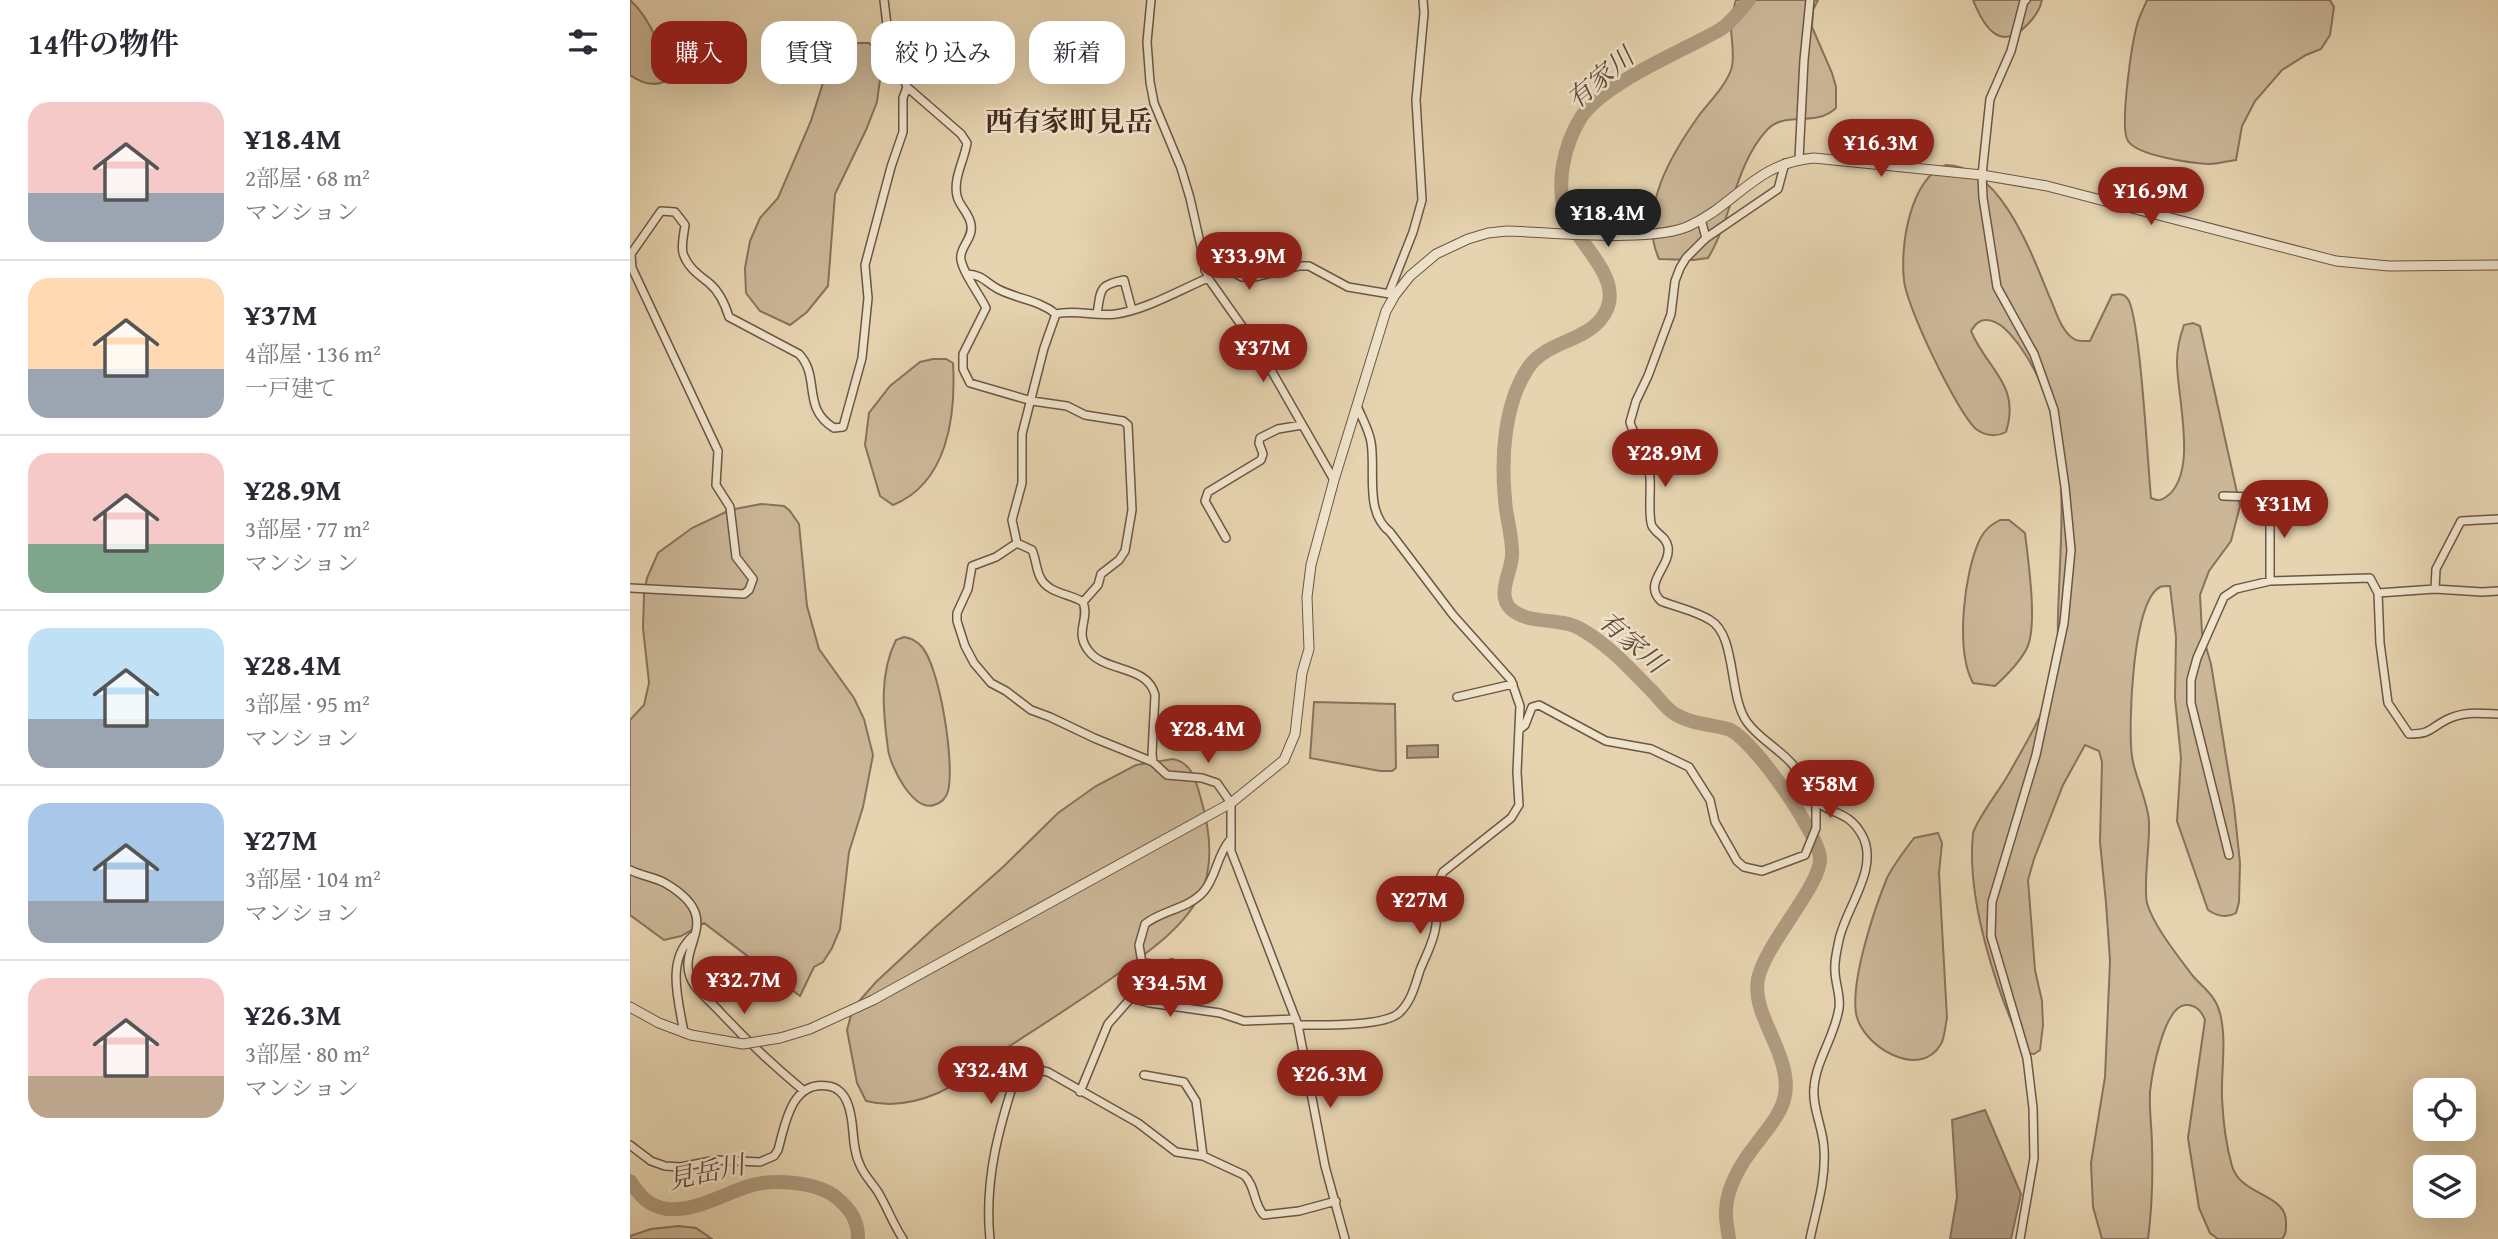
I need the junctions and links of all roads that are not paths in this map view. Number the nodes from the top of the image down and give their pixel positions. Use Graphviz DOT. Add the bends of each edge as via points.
graph roads {
  1 [pos="884,0"];
  2 [pos="1151,0"];
  3 [pos="1423,0"];
  4 [pos="1810,0"];
  5 [pos="2026,0"];
  6 [pos="906,87"];
  7 [pos="1800,159"];
  8 [pos="1785,163"];
  9 [pos="1982,175"];
  10 [pos="1701,219"];
  11 [pos="1706,238"];
  12 [pos="2498,265"];
  13 [pos="967,274"];
  14 [pos="1206,274"];
  15 [pos="1392,294"];
  16 [pos="1132,310"];
  17 [pos="1056,314"];
  18 [pos="1097,314"];
  19 [pos="1032,401"];
  20 [pos="1357,406"];
  21 [pos="1301,425"];
  22 [pos="1334,480"];
  23 [pos="2223,496"];
  24 [pos="2291,498"];
  25 [pos="2270,499"];
  26 [pos="2498,519"];
  27 [pos="1226,538"];
  28 [pos="1017,543"];
  29 [pos="2270,581"];
  30 [pos="630,588"];
  31 [pos="2435,589"];
  32 [pos="2498,590"];
  33 [pos="2378,593"];
  34 [pos="1083,602"];
  35 [pos="1513,684"];
  36 [pos="1457,697"];
  37 [pos="2498,714"];
  38 [pos="1520,729"];
  39 [pos="1153,762"];
  40 [pos="1816,801"];
  41 [pos="1231,803"];
  42 [pos="1229,841"];
  43 [pos="2229,855"];
  44 [pos="630,870"];
  45 [pos="693,936"];
  46 [pos="1142,963"];
  47 [pos="1179,966"];
  48 [pos="1131,998"];
  49 [pos="630,1007"];
  50 [pos="1297,1022"];
  51 [pos="688,1034"];
  52 [pos="1144,1075"];
  53 [pos="804,1091"];
  54 [pos="1080,1091"];
  55 [pos="630,1145"];
  56 [pos="1203,1156"];
  57 [pos="1336,1201"];
  58 [pos="903,1239"];
  59 [pos="990,1239"];
  60 [pos="1345,1239"];
  61 [pos="1810,1239"];
  62 [pos="2020,1239"];
  1 -- 6 [label="street" via="888,42"];
  2 -- 14 [label="street" via="1147,42 1154,103 1191,198"];
  3 -- 15 [label="street" via="1416,100 1422,200"];
  4 -- 7 [label="street"];
  5 -- 9 [label="street" via="1990,99"];
  6 -- 13 [label="street" via="967,143 957,179 957,197 971,222 960,256"];
  6 -- 30 [label="street" via="903,132 865,265 868,298 862,358 843,427 825,423 813,406 808,363 800,354 729,317 719,295 695,274 682,253 685,225 675,212 661,211 631,254 632,268 718,451 716,485 730,507 736,557 753,579 744,594"];
  7 -- 8 [label="street"];
  7 -- 9 [label="street" via="1829,158"];
  8 -- 10 [label="street" via="1761,174"];
  8 -- 11 [label="street" via="1778,189"];
  9 -- 12 [label="street" via="2108,200 2313,256 2389,266"];
  9 -- 62 [label="street" via="1997,287 2034,354 2054,410 2071,550 2064,623 2036,755 1992,902 1991,936 2027,1058 2033,1108 2034,1158"];
  10 -- 11 [label="street"];
  10 -- 15 [label="street" via="1671,231 1633,234 1488,233 1449,246 1421,265"];
  11 -- 40 [label="street" via="1680,268 1671,314 1630,422 1646,457 1650,523 1667,545 1667,562 1655,579 1654,592 1661,601 1719,627 1746,721 1795,767"];
  13 -- 17 [label="street" via="1045,305"];
  13 -- 19 [label="street" via="986,308 963,354 963,369 970,383"];
  14 -- 15 [label="street" via="1227,269 1251,278 1309,266 1348,287"];
  14 -- 16 [label="street"];
  14 -- 21 [label="street" via="1263,356"];
  15 -- 20 [label="street"];
  16 -- 18 [label="street"];
  16 -- 18 [label="street" via="1124,281 1107,283 1101,290"];
  17 -- 18 [label="street"];
  17 -- 19 [label="street"];
  19 -- 28 [label="street" via="1022,434 1022,483 1012,520"];
  19 -- 34 [label="street" via="1067,406 1128,425 1132,510 1125,551 1101,574 1096,589"];
  20 -- 22 [label="street"];
  20 -- 35 [label="street" via="1370,438 1379,522"];
  21 -- 22 [label="street"];
  21 -- 27 [label="street" via="1260,438 1261,460 1208,492 1205,501"];
  22 -- 41 [label="street" via="1308,581 1309,649 1291,747 1275,769"];
  23 -- 25 [label="street"];
  24 -- 25 [label="street"];
  25 -- 29 [label="street"];
  26 -- 31 [label="street" via="2461,520 2436,569"];
  28 -- 34 [label="street" via="1032,550 1044,584"];
  28 -- 39 [label="street" via="971,569 957,613 974,663 991,683 1031,710"];
  29 -- 33 [label="street" via="2370,578"];
  29 -- 43 [label="street" via="2236,589 2224,597 2191,680 2193,718"];
  31 -- 32 [label="street"];
  31 -- 33 [label="street"];
  33 -- 37 [label="street" via="2388,703 2409,734 2426,734 2447,719 2468,712"];
  34 -- 39 [label="street" via="1081,638 1091,654 1143,677 1154,688"];
  35 -- 36 [label="street"];
  35 -- 38 [label="street" via="1520,706"];
  38 -- 40 [label="street" via="1532,707 1539,705 1606,741 1651,749 1681,761 1700,781 1715,822 1744,867 1762,871 1799,858 1814,835"];
  38 -- 50 [label="street" via="1517,812 1443,872 1437,885 1433,942 1405,1006 1394,1016 1379,1020 1337,1025"];
  39 -- 41 [label="street" via="1167,775 1217,783"];
  40 -- 61 [label="street" via="1854,824 1867,849 1865,873 1842,925 1834,967 1840,1003 1813,1091 1824,1173"];
  41 -- 42 [label="street"];
  41 -- 51 [label="street, bridge" via="873,1000 810,1029 743,1044"];
  42 -- 46 [label="street" via="1202,894 1145,924 1139,945"];
  42 -- 50 [label="street"];
  44 -- 45 [label="street" via="667,884 690,901 698,919"];
  45 -- 51 [label="street" via="681,949 676,983"];
  45 -- 53 [label="street" via="689,967 695,985 759,1053"];
  46 -- 47 [label="street"];
  46 -- 48 [label="street"];
  48 -- 50 [label="street" via="1244,1021"];
  48 -- 54 [label="street" via="1108,1024"];
  49 -- 51 [label="street"];
  50 -- 57 [label="street"];
  52 -- 56 [label="street" via="1184,1082 1196,1101"];
  53 -- 55 [label="street" via="790,1107 778,1150 768,1160 665,1166"];
  53 -- 58 [label="street" via="823,1085 842,1093 860,1166"];
  54 -- 56 [label="street" via="1138,1123 1176,1152"];
  54 -- 59 [label="street" via="1048,1072 1025,1067 1017,1072 992,1157"];
  56 -- 57 [label="street" via="1244,1175 1264,1215 1299,1212"];
  57 -- 60 [label="street"];
}
